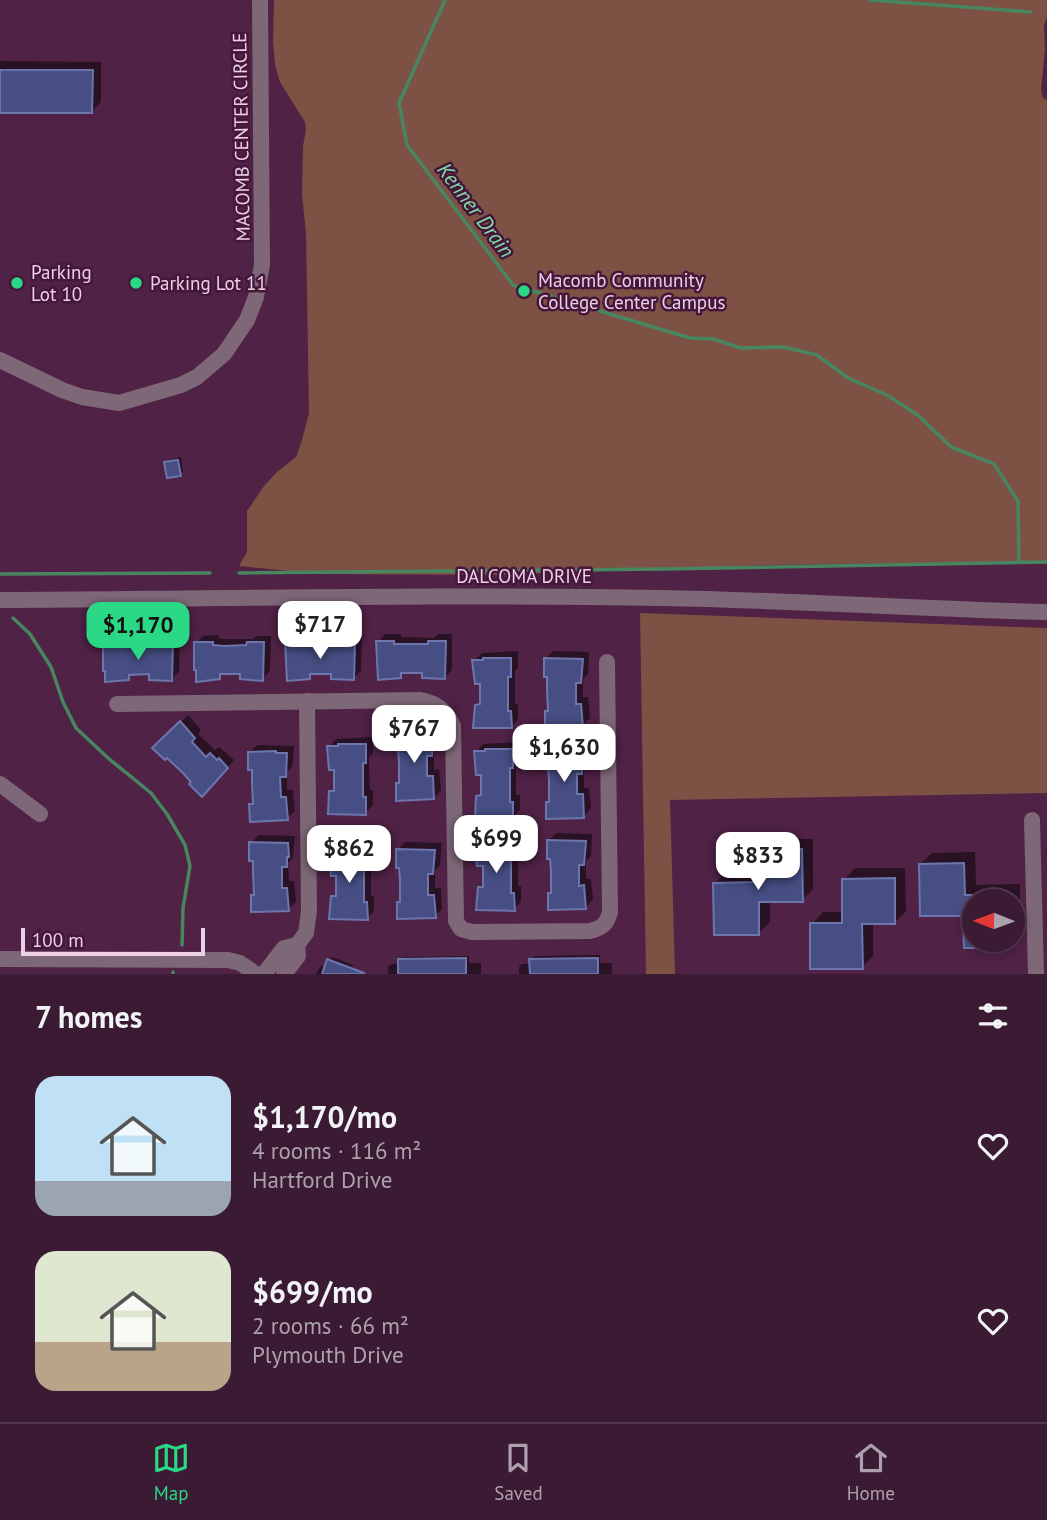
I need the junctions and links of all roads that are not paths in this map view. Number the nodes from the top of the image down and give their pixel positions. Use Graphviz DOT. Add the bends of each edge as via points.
graph roads {
  1 [pos="260,0"];
  2 [pos="0,360"];
  3 [pos="0,600"];
  4 [pos="1047,612"];
  5 [pos="607,662"];
  6 [pos="307,701"];
  7 [pos="117,704"];
  8 [pos="0,784"];
  9 [pos="40,814"];
  10 [pos="1032,820"];
  11 [pos="297,945"];
  12 [pos="0,959"];
  13 [pos="256,974"];
  14 [pos="264,974"];
  15 [pos="284,974"];
  16 [pos="1036,974"];
  1 -- 2 [label="street, MACOMB CENTER CIRCLE" via="262,265 247,320 223,354 181,386 119,403 62,390"];
  3 -- 4 [label="street, DALCOMA DRIVE" via="662,598"];
  5 -- 6 [label="street" via="610,912 601,928 590,931 461,929 456,921 453,726 448,716 438,706 419,700"];
  6 -- 7 [label="street"];
  6 -- 11 [label="street" via="309,911 306,933"];
  8 -- 9 [label="street"];
  10 -- 16 [label="street"];
  11 -- 14 [label="street" via="284,948"];
  11 -- 15 [label="street" via="298,956"];
  12 -- 13 [label="street" via="233,960"];
}
